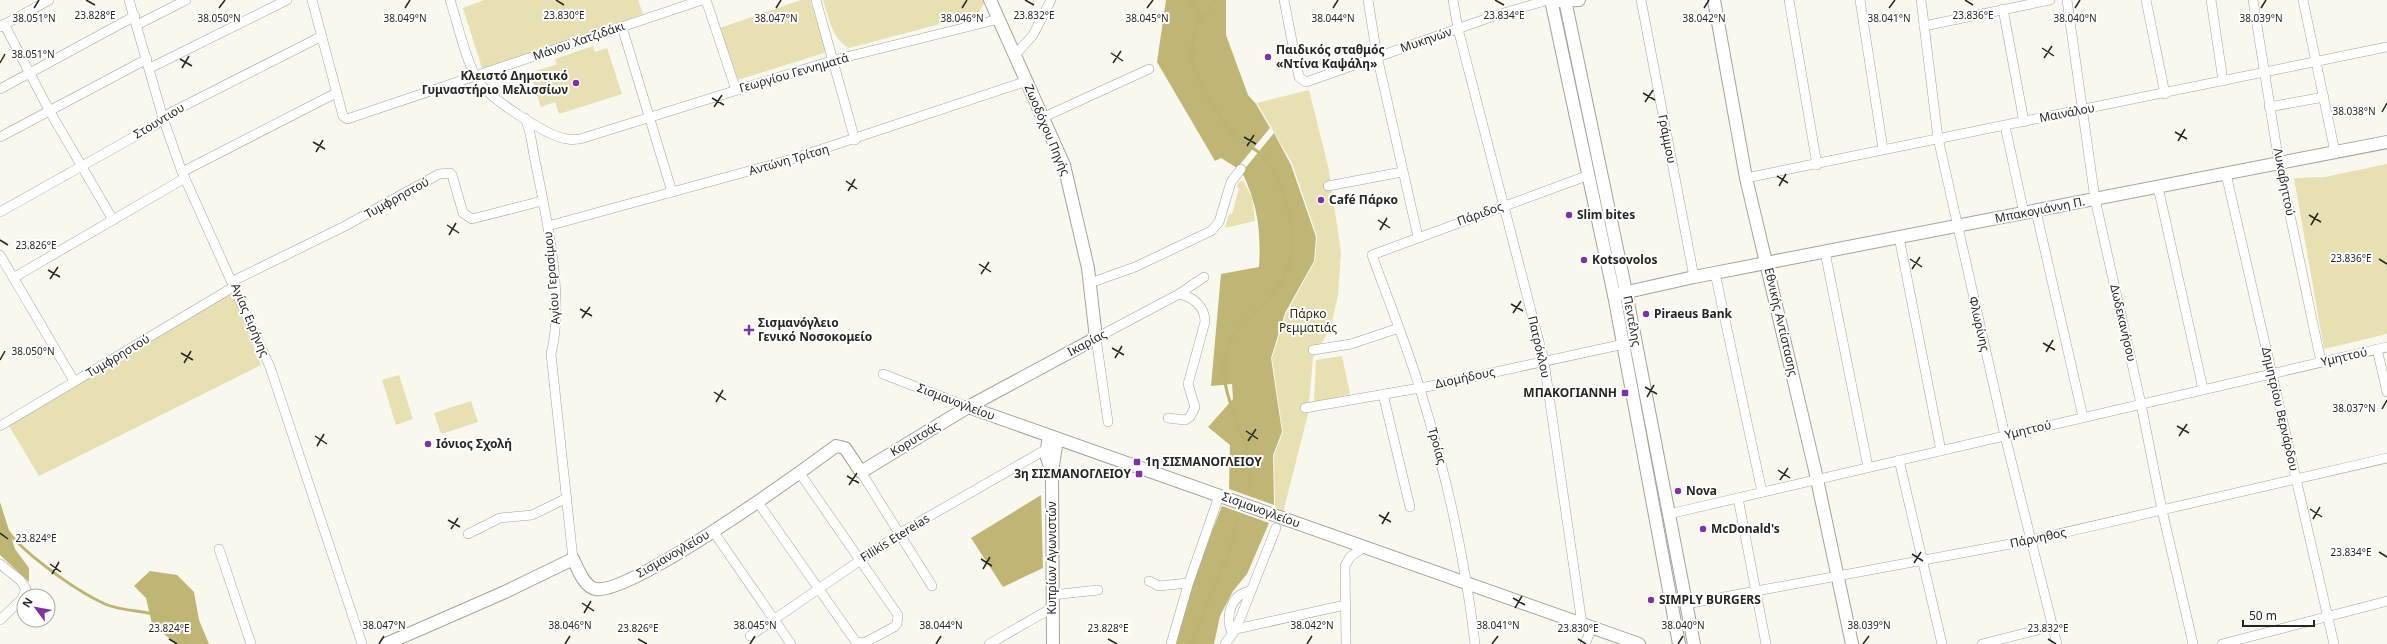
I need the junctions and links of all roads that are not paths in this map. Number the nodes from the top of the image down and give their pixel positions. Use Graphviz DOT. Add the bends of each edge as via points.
graph roads {
  1 [pos="49,0"];
  2 [pos="129,0"];
  3 [pos="186,0"];
  4 [pos="287,0"];
  5 [pos="312,0"];
  6 [pos="450,0"];
  7 [pos="702,0"];
  8 [pos="706,0"];
  9 [pos="816,0"];
  10 [pos="990,0"];
  11 [pos="1051,0"];
  12 [pos="1284,0"];
  13 [pos="1368,0"];
  14 [pos="1452,0"];
  15 [pos="1548,0"];
  16 [pos="1559,0"];
  17 [pos="1578,0"];
  18 [pos="1641,0"];
  19 [pos="1714,0"];
  20 [pos="1788,0"];
  21 [pos="1860,0"];
  22 [pos="1921,0"];
  23 [pos="2050,0"];
  24 [pos="2067,0"];
  25 [pos="2146,0"];
  26 [pos="2211,0"];
  27 [pos="2253,0"];
  28 [pos="2303,0"];
  29 [pos="2003,10"];
  30 [pos="999,19"];
  31 [pos="136,20"];
  32 [pos="2,26"];
  33 [pos="1924,26"];
  34 [pos="622,27"];
  35 [pos="1458,29"];
  36 [pos="322,36"];
  37 [pos="2387,47"];
  38 [pos="1015,55"];
  39 [pos="1377,56"];
  40 [pos="147,58"];
  41 [pos="834,60"];
  42 [pos="2316,62"];
  43 [pos="150,68"];
  44 [pos="1149,69"];
  45 [pos="29,73"];
  46 [pos="2266,73"];
  47 [pos="475,76"];
  48 [pos="1027,81"];
  49 [pos="2223,81"];
  50 [pos="0,89"];
  51 [pos="736,90"];
  52 [pos="336,93"];
  53 [pos="2166,94"];
  54 [pos="2324,97"];
  55 [pos="2269,107"];
  56 [pos="49,110"];
  57 [pos="2084,110"];
  58 [pos="650,116"];
  59 [pos="163,118"];
  60 [pos="525,118"];
  61 [pos="1042,118"];
  62 [pos="2024,122"];
  63 [pos="2005,126"];
  64 [pos="0,137"];
  65 [pos="1938,138"];
  66 [pos="855,140"];
  67 [pos="2387,142"];
  68 [pos="1883,149"];
  69 [pos="2336,152"];
  70 [pos="2279,163"];
  71 [pos="82,164"];
  72 [pos="1818,165"];
  73 [pos="1241,168"];
  74 [pos="1402,172"];
  75 [pos="2226,174"];
  76 [pos="184,175"];
  77 [pos="1589,175"];
  78 [pos="1746,178"];
  79 [pos="1328,186"];
  80 [pos="2158,187"];
  81 [pos="672,192"];
  82 [pos="2096,199"];
  83 [pos="542,201"];
  84 [pos="1503,206"];
  85 [pos="2036,210"];
  86 [pos="0,212"];
  87 [pos="2024,213"];
  88 [pos="113,220"];
  89 [pos="548,226"];
  90 [pos="1957,226"];
  91 [pos="1418,237"];
  92 [pos="1899,237"];
  93 [pos="1825,252"];
  94 [pos="0,254"];
  95 [pos="1372,255"];
  96 [pos="1767,263"];
  97 [pos="1715,273"];
  98 [pos="1204,277"];
  99 [pos="1694,277"];
  100 [pos="13,278"];
  101 [pos="1090,283"];
  102 [pos="234,284"];
  103 [pos="1622,292"];
  104 [pos="1179,294"];
  105 [pos="1399,328"];
  106 [pos="1096,338"];
  107 [pos="1624,344"];
  108 [pos="2387,347"];
  109 [pos="2377,349"];
  110 [pos="1313,350"];
  111 [pos="1544,361"];
  112 [pos="2321,362"];
  113 [pos="883,374"];
  114 [pos="2272,374"];
  115 [pos="74,381"];
  116 [pos="1420,387"];
  117 [pos="2203,390"];
  118 [pos="2387,392"];
  119 [pos="1383,394"];
  120 [pos="2141,404"];
  121 [pos="968,407"];
  122 [pos="1305,408"];
  123 [pos="1168,418"];
  124 [pos="2083,418"];
  125 [pos="1108,422"];
  126 [pos="0,426"];
  127 [pos="2005,436"];
  128 [pos="1053,438"];
  129 [pos="1079,447"];
  130 [pos="1046,450"];
  131 [pos="1941,451"];
  132 [pos="2387,458"];
  133 [pos="1899,460"];
  134 [pos="1053,467"];
  135 [pos="1868,467"];
  136 [pos="800,472"];
  137 [pos="861,472"];
  138 [pos="1817,479"];
  139 [pos="2296,479"];
  140 [pos="1762,492"];
  141 [pos="1219,496"];
  142 [pos="567,498"];
  143 [pos="1738,498"];
  144 [pos="757,501"];
  145 [pos="1410,507"];
  146 [pos="2162,510"];
  147 [pos="1669,514"];
  148 [pos="1278,523"];
  149 [pos="713,531"];
  150 [pos="900,533"];
  151 [pos="468,534"];
  152 [pos="2032,540"];
  153 [pos="1364,547"];
  154 [pos="219,548"];
  155 [pos="573,559"];
  156 [pos="859,560"];
  157 [pos="1923,560"];
  158 [pos="0,564"];
  159 [pos="1837,575"];
  160 [pos="1149,581"];
  161 [pos="1188,583"];
  162 [pos="1468,584"];
  163 [pos="932,586"];
  164 [pos="818,588"];
  165 [pos="1098,590"];
  166 [pos="1754,592"];
  167 [pos="1052,595"];
  168 [pos="2387,601"];
  169 [pos="1686,604"];
  170 [pos="1345,605"];
  171 [pos="1052,608"];
  172 [pos="2328,617"];
  173 [pos="0,620"];
  174 [pos="774,620"];
  175 [pos="1587,626"];
  176 [pos="2053,626"];
  177 [pos="1234,631"];
  178 [pos="750,636"];
  179 [pos="880,640"];
  180 [pos="251,644"];
  181 [pos="362,644"];
  182 [pos="386,644"];
  183 [pos="791,644"];
  184 [pos="989,644"];
  185 [pos="1053,644"];
  186 [pos="1171,644"];
  187 [pos="1225,644"];
  188 [pos="1346,644"];
  189 [pos="1475,644"];
  190 [pos="1585,644"];
  191 [pos="1640,644"];
  192 [pos="1679,644"];
  193 [pos="1694,644"];
  194 [pos="1766,644"];
  195 [pos="1852,644"];
  196 [pos="1942,644"];
  197 [pos="1982,644"];
  198 [pos="2057,644"];
  199 [pos="2193,644"];
  200 [pos="2222,644"];
  201 [pos="2334,644"];
  1 -- 32 [label="street"];
  2 -- 31 [label="street, Αγίας Ειρήνης"];
  3 -- 31 [label="street"];
  4 -- 43 [label="street"];
  5 -- 36 [label="street"];
  6 -- 47 [label="street"];
  7 -- 34 [label="street, Μάνου Χατζιδάκι"];
  8 -- 51 [label="street"];
  9 -- 41 [label="street"];
  10 -- 30 [label="street, Ζωοδόχου Πηγής"];
  11 -- 38 [label="street" via="1035,32"];
  12 -- 39 [label="street, Μυκηνών" via="1300,77 1306,82"];
  13 -- 39 [label="street"];
  14 -- 35 [label="street, Πατρόκλου"];
  15 -- 35 [label="street, Μυκηνών"];
  16 -- 17 [label="street"];
  16 -- 77 [label="street, Πεντέλης"];
  16 -- 103 [label="street, Πεντέλης"];
  18 -- 99 [label="street, Γράμμου"];
  19 -- 78 [label="street, Εθνικής Αντίστασης"];
  20 -- 72 [label="street"];
  21 -- 68 [label="street" via="1870,48"];
  22 -- 33 [label="street, Φλωρίνης"];
  23 -- 29 [label="street"];
  24 -- 57 [label="street, Δωδεκανήσου"];
  25 -- 53 [label="street"];
  26 -- 49 [label="street"];
  27 -- 46 [label="street, Λυκαβηττού"];
  28 -- 42 [label="street"];
  29 -- 33 [label="street"];
  29 -- 62 [label="street"];
  30 -- 38 [label="street, Ζωοδόχου Πηγής"];
  30 -- 41 [label="street, Γεωργίου Γεννηματά"];
  31 -- 40 [label="street, Αγίας Ειρήνης"];
  31 -- 45 [label="street"];
  32 -- 45 [label="street"];
  33 -- 65 [label="street, Φλωρίνης"];
  34 -- 47 [label="street, Μάνου Χατζιδάκι"];
  34 -- 58 [label="street"];
  35 -- 39 [label="street, Μυκηνών"];
  35 -- 84 [label="street, Πατρόκλου"];
  36 -- 52 [label="street"];
  36 -- 59 [label="street, Στουντιου"];
  37 -- 42 [label="street, Μαινάλου"];
  38 -- 48 [label="street, Ζωοδόχου Πηγής"];
  39 -- 74 [label="street"];
  40 -- 43 [label="street, Αγίας Ειρήνης"];
  40 -- 56 [label="street"];
  41 -- 51 [label="street, Γεωργίου Γεννηματά"];
  41 -- 66 [label="street"];
  42 -- 46 [label="street, Μαινάλου"];
  42 -- 54 [label="street"];
  43 -- 59 [label="street, Αγίας Ειρήνης"];
  44 -- 61 [label="street"];
  45 -- 50 [label="street"];
  45 -- 56 [label="street"];
  46 -- 49 [label="street, Μαινάλου"];
  46 -- 55 [label="street, Λυκαβηττού"];
  47 -- 52 [label="street, Μάνου Χατζιδάκι" via="347,119 343,116"];
  47 -- 60 [label="street, Γεωργίου Γεννηματά" via="493,96"];
  48 -- 61 [label="street, Ζωοδόχου Πηγής"];
  48 -- 66 [label="street, Αντώνη Τρίτση"];
  49 -- 53 [label="street, Μαινάλου"];
  51 -- 58 [label="street, Γεωργίου Γεννηματά"];
  52 -- 76 [label="street"];
  53 -- 57 [label="street, Μαινάλου"];
  54 -- 55 [label="street"];
  54 -- 69 [label="street"];
  55 -- 70 [label="street, Λυκαβηττού"];
  56 -- 64 [label="street"];
  56 -- 71 [label="street"];
  57 -- 62 [label="street, Μαινάλου"];
  57 -- 82 [label="street, Δωδεκανήσου"];
  58 -- 60 [label="street, Γεωργίου Γεννηματά" via="580,139 557,136"];
  58 -- 81 [label="street"];
  59 -- 71 [label="street, Στουντιου" via="155,125"];
  59 -- 76 [label="street, Αγίας Ειρήνης"];
  60 -- 83 [label="street, Αγίου Γερασίμου" via="532,138"];
  61 -- 101 [label="street, Ζωοδόχου Πηγής" via="1064,165 1078,217"];
  62 -- 63 [label="street, Μαινάλου"];
  63 -- 65 [label="street, Μαινάλου"];
  63 -- 87 [label="street"];
  65 -- 68 [label="street, Μαινάλου"];
  65 -- 90 [label="street, Φλωρίνης"];
  66 -- 81 [label="street, Αντώνη Τρίτση"];
  67 -- 69 [label="street, Μπακογιάννη Π."];
  68 -- 72 [label="street, Μαινάλου"];
  69 -- 70 [label="street, Μπακογιάννη Π."];
  70 -- 75 [label="street, Μπακογιάννη Π."];
  70 -- 112 [label="street, Λυκαβηττού"];
  71 -- 86 [label="street, Στουντιου"];
  71 -- 88 [label="street"];
  72 -- 78 [label="street, Μαινάλου"];
  73 -- 101 [label="street" via="1231,182 1219,222 1211,231 1135,267"];
  74 -- 79 [label="street"];
  74 -- 91 [label="street"];
  75 -- 80 [label="street, Μπακογιάννη Π."];
  75 -- 114 [label="street, Δημητρίου Βερνάρδου"];
  76 -- 88 [label="street"];
  76 -- 102 [label="street, Αγίας Ειρήνης"];
  77 -- 84 [label="street, Πάριδος"];
  77 -- 103 [label="street, Πεντέλης"];
  78 -- 96 [label="street, Εθνικής Αντίστασης"];
  80 -- 82 [label="street, Μπακογιάννη Π."];
  80 -- 117 [label="street"];
  81 -- 89 [label="street, Αντώνη Τρίτση"];
  82 -- 85 [label="street, Μπακογιάννη Π."];
  82 -- 120 [label="street, Δωδεκανήσου"];
  83 -- 89 [label="street, Αγίου Γερασίμου"];
  83 -- 102 [label="street, Τυμφρηστού" via="472,218 463,213 452,175 440,174"];
  84 -- 91 [label="street, Πάριδος"];
  84 -- 111 [label="street, Πατρόκλου"];
  85 -- 87 [label="street, Μπακογιάννη Π."];
  85 -- 124 [label="street"];
  87 -- 90 [label="street, Μπακογιάννη Π."];
  88 -- 100 [label="street"];
  89 -- 142 [label="street, Αγίου Γερασίμου" via="556,300 556,328 551,354"];
  90 -- 92 [label="street, Μπακογιάννη Π."];
  90 -- 127 [label="street, Φλωρίνης"];
  91 -- 95 [label="street, Πάριδος"];
  92 -- 93 [label="street, Μπακογιάννη Π."];
  92 -- 131 [label="street"];
  93 -- 96 [label="street, Μπακογιάννη Π."];
  93 -- 135 [label="street"];
  94 -- 100 [label="street"];
  95 -- 105 [label="street, Τροίας"];
  96 -- 97 [label="street, Μπακογιάννη Π."];
  96 -- 138 [label="street, Εθνικής Αντίστασης"];
  97 -- 99 [label="street, Μπακογιάννη Π."];
  97 -- 140 [label="street"];
  98 -- 104 [label="street, Ικαρίας"];
  99 -- 103 [label="street, Μπακογιάννη Π."];
  100 -- 115 [label="street"];
  101 -- 106 [label="street, Ζωοδόχου Πηγής"];
  102 -- 115 [label="street, Τυμφρηστού"];
  102 -- 181 [label="street, Αγίας Ειρήνης" via="270,367"];
  103 -- 107 [label="street, Πεντέλης"];
  103 -- 147 [label="street, Πεντέλης"];
  104 -- 106 [label="street, Ικαρίας"];
  104 -- 123 [label="street" via="1188,296 1199,304 1204,311 1205,322 1188,384 1195,407 1194,412 1185,420"];
  105 -- 110 [label="street" via="1351,344"];
  105 -- 116 [label="street, Τροίας"];
  106 -- 121 [label="street, Ικαρίας"];
  106 -- 125 [label="street"];
  107 -- 111 [label="street, Διομήδους"];
  107 -- 192 [label="street, Πεντέλης"];
  108 -- 109 [label="street, Υμηττού"];
  109 -- 112 [label="street, Υμηττού"];
  109 -- 118 [label="street"];
  111 -- 116 [label="street, Διομήδους"];
  111 -- 175 [label="street, Πατρόκλου"];
  112 -- 114 [label="street, Υμηττού"];
  113 -- 121 [label="street, Σισμανογλείου"];
  114 -- 117 [label="street, Υμηττού"];
  114 -- 139 [label="street, Δημητρίου Βερνάρδου"];
  115 -- 126 [label="street, Τυμφρηστού"];
  116 -- 119 [label="street, Διομήδους"];
  116 -- 162 [label="street, Τροίας" via="1444,471"];
  117 -- 120 [label="street, Υμηττού"];
  119 -- 122 [label="street, Διομήδους"];
  119 -- 145 [label="street"];
  120 -- 124 [label="street, Υμηττού"];
  120 -- 146 [label="street, Δωδεκανήσου"];
  121 -- 128 [label="street, Σισμανογλείου"];
  121 -- 137 [label="street, Κορυτσάς"];
  124 -- 127 [label="street, Υμηττού"];
  127 -- 131 [label="street, Υμηττού"];
  127 -- 152 [label="street, Φλωρίνης"];
  128 -- 129 [label="street, Σισμανογλείου"];
  128 -- 130 [label="street, Κυπρίων Αγωνιστών"];
  128 -- 134 [label="street, Κυπρίων Αγωνιστών"];
  129 -- 134 [label="street" via="1067,452"];
  129 -- 141 [label="street, Σισμανογλείου"];
  130 -- 134 [label="street, Κυπρίων Αγωνιστών"];
  130 -- 150 [label="street, Filikis Etereias"];
  131 -- 133 [label="street, Υμηττού"];
  132 -- 139 [label="street, Πάρνηθος"];
  133 -- 135 [label="street, Υμηττού"];
  133 -- 157 [label="street"];
  134 -- 167 [label="street, Κυπρίων Αγωνιστών"];
  135 -- 138 [label="street, Υμηττού"];
  136 -- 137 [label="street, Σισμανογλείου" via="836,446 845,448"];
  136 -- 144 [label="street, Σισμανογλείου"];
  136 -- 156 [label="street"];
  137 -- 150 [label="street"];
  138 -- 140 [label="street, Υμηττού"];
  138 -- 159 [label="street, Εθνικής Αντίστασης"];
  139 -- 146 [label="street, Πάρνηθος"];
  139 -- 172 [label="street, Δημητρίου Βερνάρδου"];
  140 -- 143 [label="street, Υμηττού"];
  141 -- 148 [label="street, Σισμανογλείου"];
  141 -- 161 [label="street"];
  142 -- 151 [label="street" via="532,515 500,518"];
  142 -- 155 [label="street, Αγίου Γερασίμου"];
  143 -- 147 [label="street, Υμηττού"];
  143 -- 166 [label="street"];
  144 -- 149 [label="street, Σισμανογλείου"];
  144 -- 164 [label="street"];
  146 -- 152 [label="street, Πάρνηθος"];
  146 -- 199 [label="street, Δωδεκανήσου"];
  147 -- 169 [label="street, Πεντέλης"];
  148 -- 153 [label="street, Σισμανογλείου"];
  148 -- 177 [label="street"];
  149 -- 155 [label="street, Σισμανογλείου" via="655,567 600,590 588,585"];
  149 -- 174 [label="street"];
  150 -- 156 [label="street, Filikis Etereias"];
  150 -- 163 [label="street"];
  152 -- 157 [label="street, Πάρνηθος"];
  152 -- 176 [label="street, Φλωρίνης"];
  153 -- 162 [label="street, Σισμανογλείου"];
  153 -- 170 [label="street" via="1350,556 1345,566"];
  154 -- 180 [label="street"];
  155 -- 182 [label="street"];
  156 -- 164 [label="street, Filikis Etereias"];
  156 -- 179 [label="street" via="899,619"];
  157 -- 159 [label="street, Πάρνηθος"];
  157 -- 196 [label="street"];
  158 -- 173 [label="street" via="20,580 26,589 22,599"];
  159 -- 166 [label="street, Πάρνηθος"];
  159 -- 195 [label="street, Εθνικής Αντίστασης"];
  160 -- 161 [label="street" via="1159,586"];
  161 -- 186 [label="street"];
  162 -- 175 [label="street, Σισμανογλείου"];
  162 -- 189 [label="street, Τροίας"];
  164 -- 174 [label="street, Filikis Etereias"];
  164 -- 179 [label="street" via="856,642"];
  165 -- 167 [label="street"];
  166 -- 169 [label="street, Πάρνηθος"];
  166 -- 194 [label="street"];
  167 -- 171 [label="street, Κυπρίων Αγωνιστών"];
  168 -- 172 [label="street"];
  169 -- 193 [label="street, Πεντέλης"];
  170 -- 177 [label="street"];
  170 -- 188 [label="street"];
  171 -- 184 [label="street"];
  171 -- 185 [label="street, Κυπρίων Αγωνιστών"];
  172 -- 200 [label="street"];
  172 -- 201 [label="street, Δημητρίου Βερνάρδου"];
  174 -- 178 [label="street, Filikis Etereias"];
  174 -- 183 [label="street"];
  175 -- 190 [label="street"];
  175 -- 191 [label="street, Σισμανογλείου"];
  176 -- 197 [label="street"];
  176 -- 198 [label="street, Φλωρίνης"];
  177 -- 187 [label="street"];
}
